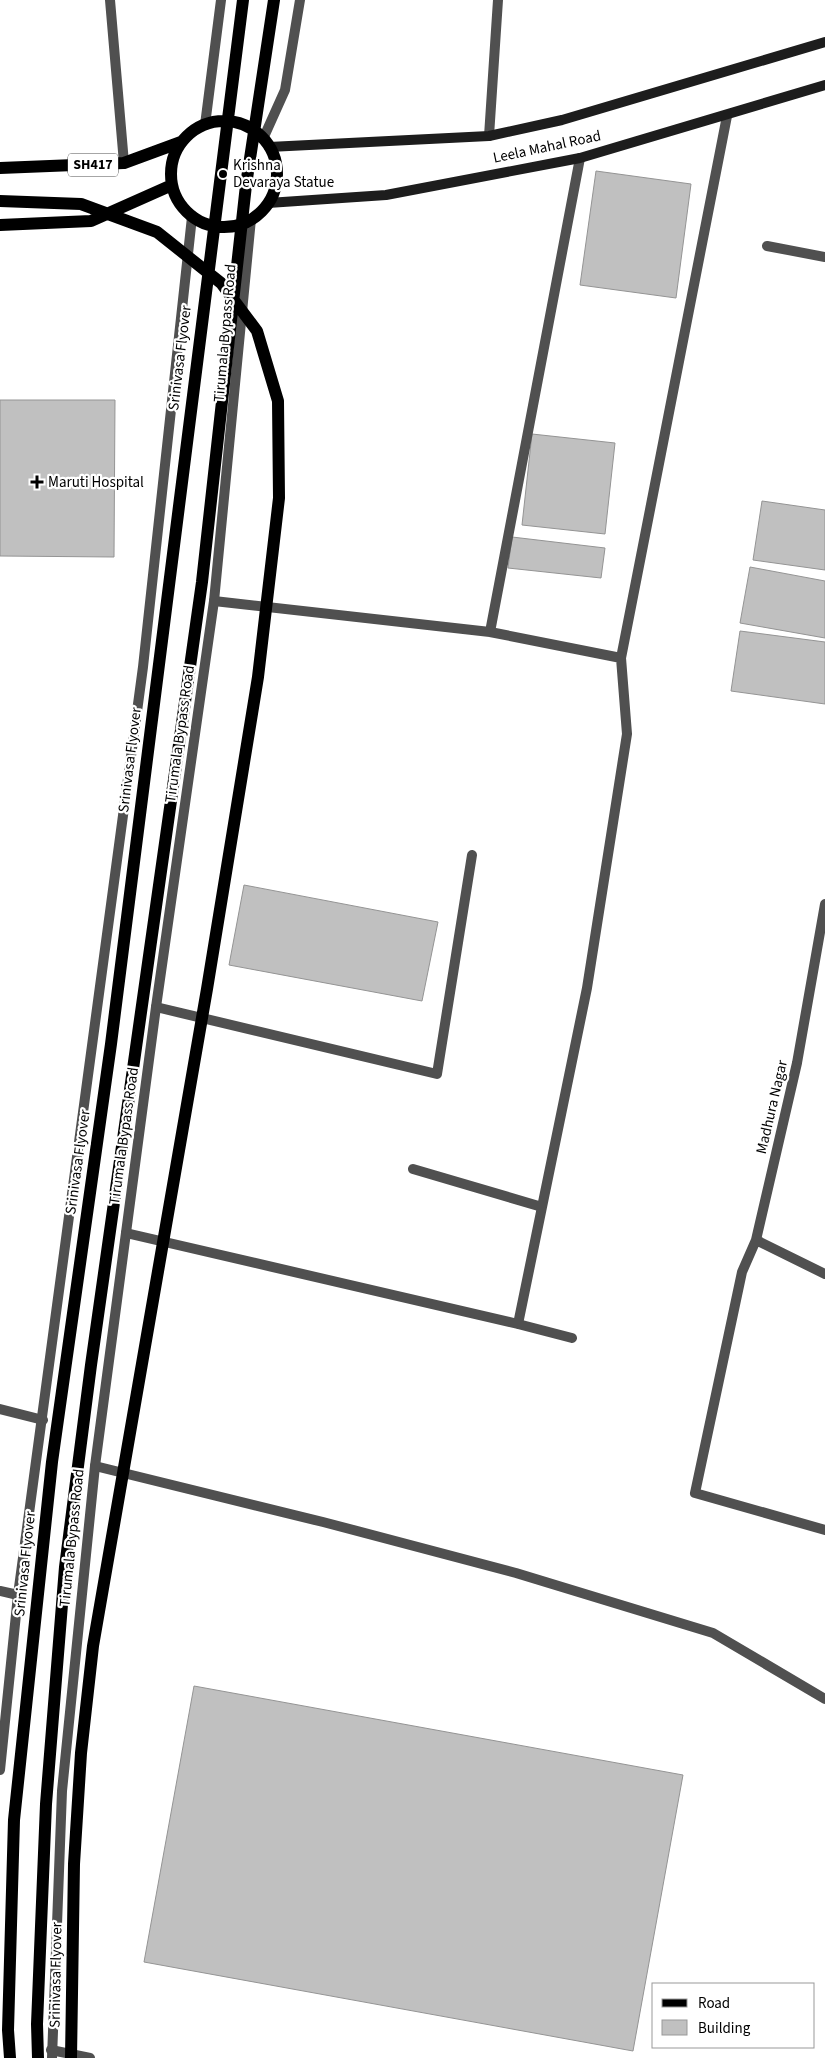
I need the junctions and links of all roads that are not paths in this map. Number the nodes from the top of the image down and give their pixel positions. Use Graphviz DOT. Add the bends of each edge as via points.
graph roads {
  1 [pos="110,0"];
  2 [pos="221,0"];
  3 [pos="243,0"];
  4 [pos="274,0"];
  5 [pos="300,0"];
  6 [pos="498,0"];
  7 [pos="825,42"];
  8 [pos="825,85"];
  9 [pos="726,116"];
  10 [pos="205,125"];
  11 [pos="489,136"];
  12 [pos="181,142"];
  13 [pos="266,143"];
  14 [pos="580,158"];
  15 [pos="124,164"];
  16 [pos="0,168"];
  17 [pos="172,185"];
  18 [pos="0,201"];
  19 [pos="268,203"];
  20 [pos="192,217"];
  21 [pos="251,220"];
  22 [pos="0,225"];
  23 [pos="767,246"];
  24 [pos="825,256"];
  25 [pos="214,600"];
  26 [pos="490,632"];
  27 [pos="621,658"];
  28 [pos="472,855"];
  29 [pos="825,904"];
  30 [pos="820,964"];
  31 [pos="156,1007"];
  32 [pos="413,1169"];
  33 [pos="542,1207"];
  34 [pos="126,1233"];
  35 [pos="756,1240"];
  36 [pos="825,1274"];
  37 [pos="518,1324"];
  38 [pos="572,1338"];
  39 [pos="0,1409"];
  40 [pos="43,1420"];
  41 [pos="95,1466"];
  42 [pos="825,1530"];
  43 [pos="0,1590"];
  44 [pos="18,1595"];
  45 [pos="825,1698"];
  46 [pos="1,1744"];
  47 [pos="0,1770"];
  48 [pos="51,2054"];
  49 [pos="10,2058"];
  50 [pos="38,2058"];
  51 [pos="71,2058"];
  52 [pos="90,2058"];
  1 -- 15 [label="street"];
  2 -- 10 [label="street"];
  3 -- 49 [label="main road, Srinivasa Flyover" via="111,1044 52,1462 14,1820"];
  4 -- 50 [label="main road, Srinivasa Flyover" via="246,185 201,592 64,1567 46,1804"];
  5 -- 13 [label="street" via="285,90"];
  6 -- 11 [label="street"];
  7 -- 11 [label="main road, Leela Mahal Road" via="562,120"];
  8 -- 9 [label="main road, Leela Mahal Road"];
  9 -- 14 [label="main road, Leela Mahal Road"];
  9 -- 27 [label="street"];
  10 -- 12 [label="main road"];
  10 -- 13 [label="main road" via="237,124 251,130"];
  11 -- 13 [label="main road, Leela Mahal Road"];
  12 -- 15 [label="main road, SH417"];
  12 -- 17 [label="main road" via="174,155"];
  13 -- 19 [label="main road" via="276,169 277,184"];
  14 -- 19 [label="main road, Leela Mahal Road" via="386,194"];
  14 -- 26 [label="street"];
  15 -- 16 [label="main road, SH417"];
  17 -- 20 [label="main road" via="179,203"];
  17 -- 22 [label="main road" via="91,221"];
  18 -- 51 [label="main road, Srinivasa Flyover" via="81,204 158,232 221,283 258,331 278,401 279,498 258,677 93,1646 81,1753 75,1855"];
  19 -- 21 [label="main road"];
  20 -- 21 [label="main road" via="215,226"];
  20 -- 40 [label="street" via="143,667"];
  21 -- 25 [label="street, Tirumala Bypass Road"];
  23 -- 24 [label="street"];
  25 -- 26 [label="street"];
  25 -- 31 [label="street, Tirumala Bypass Road"];
  26 -- 27 [label="street"];
  27 -- 33 [label="street" via="627,734 587,988"];
  28 -- 31 [label="street" via="437,1074"];
  29 -- 30 [label="street, Madhura Nagar"];
  30 -- 35 [label="street, Madhura Nagar"];
  31 -- 34 [label="street, Tirumala Bypass Road"];
  32 -- 33 [label="street"];
  33 -- 37 [label="street"];
  34 -- 37 [label="street"];
  34 -- 41 [label="street, Tirumala Bypass Road"];
  35 -- 36 [label="street"];
  35 -- 42 [label="street, Madhura Nagar" via="742,1272 695,1493"];
  37 -- 38 [label="street"];
  39 -- 40 [label="street"];
  40 -- 44 [label="street"];
  41 -- 45 [label="street" via="516,1573 712,1633"];
  41 -- 48 [label="street, Tirumala Bypass Road" via="62,1791"];
  43 -- 44 [label="street"];
  44 -- 46 [label="street"];
  46 -- 47 [label="street"];
  48 -- 52 [label="street"];
}
